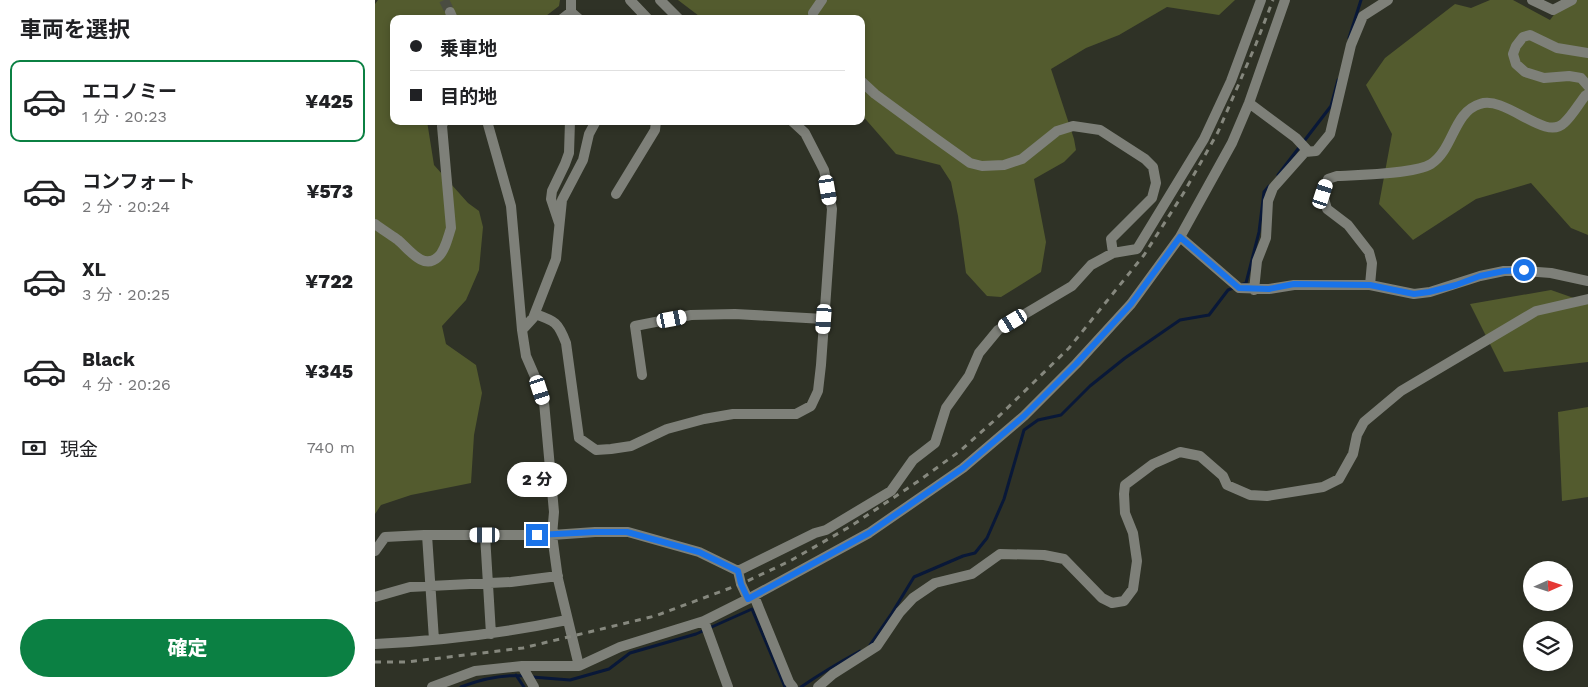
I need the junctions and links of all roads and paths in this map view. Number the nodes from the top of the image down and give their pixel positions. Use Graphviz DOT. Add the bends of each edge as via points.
graph roads {
  1 [pos="571,0"];
  2 [pos="630,0"];
  3 [pos="660,0"];
  4 [pos="822,0"];
  5 [pos="1261,0"];
  6 [pos="1285,0"];
  7 [pos="1388,0"];
  8 [pos="1533,0"];
  9 [pos="1571,0"];
  10 [pos="575,15"];
  11 [pos="644,15"];
  12 [pos="675,15"];
  13 [pos="813,15"];
  14 [pos="1588,52"];
  15 [pos="865,85"];
  16 [pos="1588,86"];
  17 [pos="1588,94"];
  18 [pos="1249,103"];
  19 [pos="442,125"];
  20 [pos="488,125"];
  21 [pos="570,125"];
  22 [pos="594,125"];
  23 [pos="656,125"];
  24 [pos="797,125"];
  25 [pos="1308,151"];
  26 [pos="616,194"];
  27 [pos="375,224"];
  28 [pos="560,225"];
  29 [pos="1180,237"];
  30 [pos="1113,253"];
  31 [pos="1588,281"];
  32 [pos="1370,285"];
  33 [pos="1255,290"];
  34 [pos="1588,299"];
  35 [pos="535,314"];
  36 [pos="824,319"];
  37 [pos="522,330"];
  38 [pos="642,375"];
  39 [pos="427,535"];
  40 [pos="485,535"];
  41 [pos="552,535"];
  42 [pos="375,551"];
  43 [pos="738,571"];
  44 [pos="558,576"];
  45 [pos="488,583"];
  46 [pos="430,585"];
  47 [pos="375,597"];
  48 [pos="751,598"];
  49 [pos="567,620"];
  50 [pos="704,621"];
  51 [pos="491,634"];
  52 [pos="434,640"];
  53 [pos="375,644"];
  54 [pos="523,666"];
  55 [pos="579,666"];
  56 [pos="432,687"];
  57 [pos="534,687"];
  58 [pos="728,687"];
  59 [pos="793,687"];
  60 [pos="818,687"];
  1 -- 10 [label="street"];
  2 -- 11 [label="street"];
  3 -- 12 [label="street"];
  4 -- 13 [label="street"];
  5 -- 30 [label="street" via="1231,81 1192,161 1137,248"];
  6 -- 18 [label="street"];
  7 -- 25 [label="street" via="1363,16 1351,45 1330,134 1316,151"];
  8 -- 9 [label="street" via="1553,10"];
  14 -- 16 [label="street" via="1557,48 1530,35 1523,38 1513,54 1516,64 1525,72 1544,78 1581,78"];
  15 -- 30 [label="street" via="970,163 1004,165 1022,159 1057,131 1073,126 1100,130 1145,159 1153,167 1156,183 1152,198 1111,239"];
  17 -- 32 [label="street" via="1563,125 1551,128 1505,106 1481,104 1466,111 1443,152 1431,164 1417,169 1328,179 1323,194 1327,209 1348,225 1369,252 1372,263"];
  18 -- 25 [label="street" via="1296,138"];
  18 -- 29 [label="street"];
  19 -- 27 [label="street" via="451,228 437,258 428,262 416,258"];
  20 -- 37 [label="street" via="511,206"];
  21 -- 28 [label="street" via="569,153 551,199"];
  22 -- 28 [label="street" via="583,160 562,200"];
  23 -- 26 [label="street"];
  24 -- 36 [label="street" via="805,133 825,170 832,209"];
  25 -- 33 [label="street" via="1273,188 1268,200 1266,238 1257,261"];
  28 -- 35 [label="street" via="556,259"];
  29 -- 33 [label="street" via="1239,288"];
  29 -- 48 [label="street" via="1131,304 1076,364 1024,416 963,468 869,533"];
  30 -- 43 [label="street" via="1091,265 1072,286 998,330 979,352 969,376 946,408 935,443 913,460 891,491 826,530"];
  31 -- 32 [label="street" via="1551,273 1511,270 1414,294"];
  32 -- 33 [label="street" via="1294,284"];
  34 -- 60 [label="street" via="1536,311 1401,391 1364,422 1353,454 1339,479 1323,487 1267,496 1250,495 1227,485 1223,476 1200,456 1180,452 1153,464 1125,485 1125,513 1133,533 1137,561 1133,589 1124,601 1112,602 1102,598 1064,559 1000,554 972,574 935,583 913,598 877,646"];
  35 -- 36 [label="street" via="553,320 561,330 566,343 579,438 596,450 631,446 667,429 704,419 733,414 796,414 811,406 818,391"];
  35 -- 37 [label="street"];
  36 -- 38 [label="street" via="691,315 635,326"];
  37 -- 41 [label="street" via="526,356 544,402 554,512"];
  39 -- 40 [label="street"];
  39 -- 42 [label="street" via="385,537"];
  39 -- 46 [label="street"];
  40 -- 41 [label="street"];
  40 -- 45 [label="street"];
  41 -- 43 [label="street" via="627,532 699,552"];
  41 -- 44 [label="street"];
  43 -- 48 [label="street" via="741,584"];
  44 -- 45 [label="street"];
  44 -- 49 [label="street"];
  45 -- 46 [label="street"];
  45 -- 51 [label="street"];
  46 -- 47 [label="street"];
  46 -- 52 [label="street"];
  48 -- 50 [label="street"];
  48 -- 59 [label="street"];
  49 -- 51 [label="street"];
  49 -- 55 [label="street"];
  50 -- 55 [label="street" via="620,647"];
  50 -- 58 [label="street"];
  51 -- 52 [label="street"];
  52 -- 53 [label="street"];
  54 -- 55 [label="street"];
  54 -- 56 [label="street" via="475,671"];
  54 -- 57 [label="street"];
}
